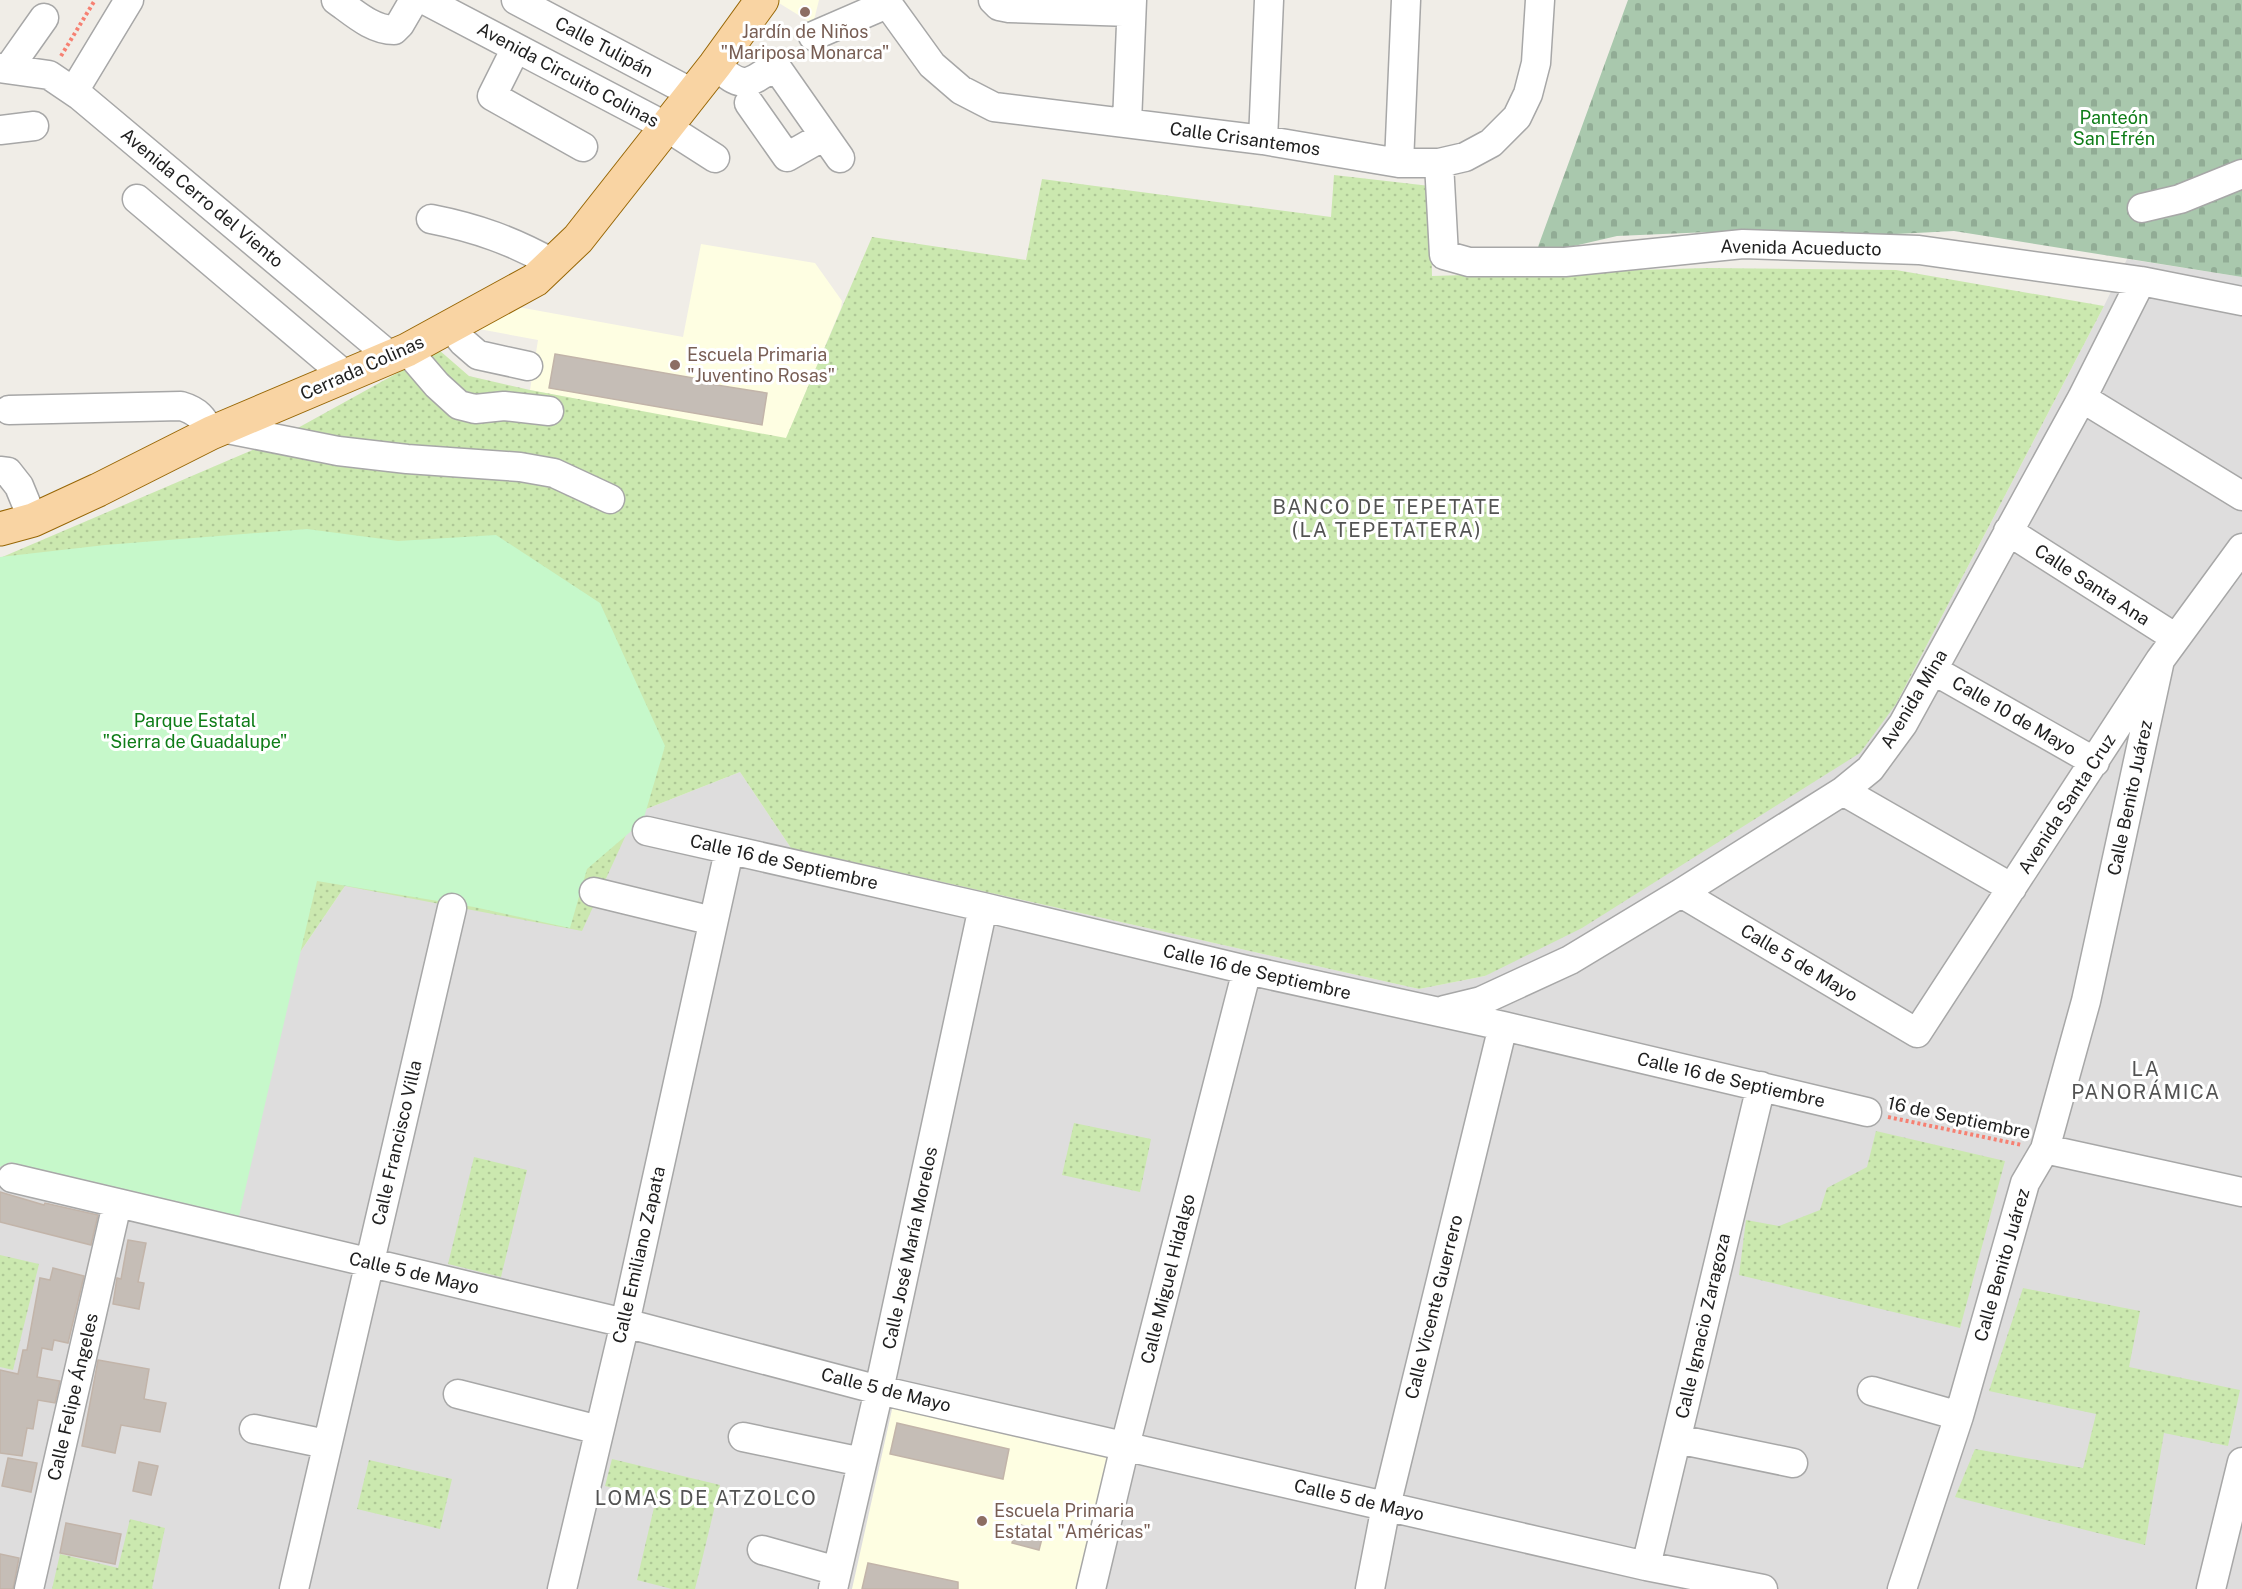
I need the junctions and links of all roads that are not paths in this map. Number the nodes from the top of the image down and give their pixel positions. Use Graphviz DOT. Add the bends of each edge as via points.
graph roads {
  1 [pos="129,0"];
  2 [pos="336,0"];
  3 [pos="414,0"];
  4 [pos="425,0"];
  5 [pos="516,0"];
  6 [pos="762,0"];
  7 [pos="993,0"];
  8 [pos="1269,0"];
  9 [pos="1406,0"];
  10 [pos="1540,0"];
  11 [pos="886,2"];
  12 [pos="1132,6"];
  13 [pos="45,18"];
  14 [pos="813,36"];
  15 [pos="516,48"];
  16 [pos="715,64"];
  17 [pos="4,69"];
  18 [pos="74,91"];
  19 [pos="692,93"];
  20 [pos="749,103"];
  21 [pos="1127,123"];
  22 [pos="34,126"];
  23 [pos="665,126"];
  24 [pos="0,130"];
  25 [pos="1263,140"];
  26 [pos="583,147"];
  27 [pos="715,158"];
  28 [pos="1399,163"];
  29 [pos="1439,163"];
  30 [pos="2242,174"];
  31 [pos="137,199"];
  32 [pos="2142,208"];
  33 [pos="431,219"];
  34 [pos="554,264"];
  35 [pos="2141,281"];
  36 [pos="2242,301"];
  37 [pos="450,326"];
  38 [pos="399,353"];
  39 [pos="528,366"];
  40 [pos="346,376"];
  41 [pos="2082,398"];
  42 [pos="9,410"];
  43 [pos="549,411"];
  44 [pos="217,430"];
  45 [pos="0,471"];
  46 [pos="2242,496"];
  47 [pos="610,499"];
  48 [pos="33,519"];
  49 [pos="0,529"];
  50 [pos="2008,531"];
  51 [pos="2242,548"];
  52 [pos="2168,649"];
  53 [pos="1933,670"];
  54 [pos="2095,762"];
  55 [pos="1843,791"];
  56 [pos="647,831"];
  57 [pos="729,851"];
  58 [pos="2012,888"];
  59 [pos="594,892"];
  60 [pos="1681,893"];
  61 [pos="983,907"];
  62 [pos="452,908"];
  63 [pos="713,921"];
  64 [pos="1246,970"];
  65 [pos="1435,1012"];
  66 [pos="1503,1026"];
  67 [pos="1917,1033"];
  68 [pos="1761,1086"];
  69 [pos="1867,1112"];
  70 [pos="2045,1149"];
  71 [pos="12,1179"];
  72 [pos="2242,1192"];
  73 [pos="117,1204"];
  74 [pos="370,1262"];
  75 [pos="625,1323"];
  76 [pos="879,1390"];
  77 [pos="1872,1391"];
  78 [pos="458,1394"];
  79 [pos="1959,1416"];
  80 [pos="254,1429"];
  81 [pos="599,1431"];
  82 [pos="743,1437"];
  83 [pos="1677,1439"];
  84 [pos="327,1444"];
  85 [pos="1125,1446"];
  86 [pos="862,1462"];
  87 [pos="2242,1462"];
  88 [pos="1793,1463"];
  89 [pos="1386,1506"];
  90 [pos="762,1550"];
  91 [pos="1646,1566"];
  92 [pos="835,1580"];
  93 [pos="28,1589"];
  94 [pos="294,1589"];
  95 [pos="562,1589"];
  96 [pos="1091,1589"];
  97 [pos="1370,1589"];
  98 [pos="1763,1589"];
  99 [pos="1902,1589"];
  100 [pos="2211,1589"];
  1 -- 18 [label="street"];
  2 -- 3 [label="street" via="384,30 394,30"];
  4 -- 15 [label="street, Avenida Circuito Colinas"];
  5 -- 19 [label="street, Calle Tulipán"];
  6 -- 16 [label="main road, Avenida Circuito Colinas"];
  7 -- 12 [label="street" via="1009,8"];
  8 -- 25 [label="street"];
  9 -- 28 [label="street"];
  10 -- 29 [label="street, Calle Crisantemos" via="1536,63 1517,117 1491,143 1465,157"];
  11 -- 14 [label="street"];
  11 -- 21 [label="street, Calle Crisantemos" via="932,65 961,90 994,107"];
  12 -- 21 [label="street"];
  13 -- 17 [label="street"];
  15 -- 23 [label="street, Avenida Circuito Colinas"];
  15 -- 26 [label="street" via="492,96"];
  16 -- 19 [label="main road, Avenida Circuito Colinas"];
  16 -- 20 [label="street" via="737,81 749,82 764,71 777,68 832,147 787,158"];
  17 -- 18 [label="street, Avenida Cerro del Viento" via="49,75"];
  18 -- 38 [label="street, Avenida Cerro del Viento"];
  19 -- 23 [label="main road, Avenida Circuito Colinas"];
  21 -- 25 [label="street, Calle Crisantemos"];
  22 -- 24 [label="street"];
  23 -- 27 [label="street"];
  23 -- 34 [label="main road, Cerrada Colinas" via="578,239"];
  25 -- 28 [label="street, Calle Crisantemos"];
  28 -- 29 [label="street, Calle Crisantemos"];
  29 -- 35 [label="street, Avenida Acueducto" via="1444,255 1469,262 1565,262 1755,245 1919,250"];
  30 -- 32 [label="street" via="2180,199"];
  31 -- 40 [label="street"];
  33 -- 34 [label="street" via="495,235"];
  34 -- 37 [label="main road, Cerrada Colinas" via="535,280"];
  35 -- 36 [label="street"];
  35 -- 41 [label="street, Avenida Mina"];
  37 -- 38 [label="main road, Cerrada Colinas"];
  37 -- 39 [label="street" via="478,355"];
  38 -- 40 [label="main road, Cerrada Colinas"];
  38 -- 43 [label="street, Avenida Cerro del Viento" via="459,405"];
  40 -- 44 [label="main road, Cerrada Colinas"];
  41 -- 46 [label="street"];
  41 -- 50 [label="street, Avenida Mina"];
  42 -- 44 [label="street" via="181,406 202,416"];
  44 -- 47 [label="street" via="338,451 520,467 554,473"];
  44 -- 48 [label="main road, Cerrada Colinas"];
  45 -- 48 [label="street" via="8,472 19,486"];
  48 -- 49 [label="main road, Cerrada Colinas"];
  50 -- 52 [label="street, Calle Santa Ana"];
  50 -- 53 [label="street, Avenida Mina"];
  51 -- 52 [label="street, Avenida Santa Cruz"];
  52 -- 54 [label="street, Avenida Santa Cruz"];
  52 -- 70 [label="street, Calle Benito Juárez" via="2086,1001"];
  53 -- 54 [label="street, Calle 10 de Mayo"];
  53 -- 55 [label="street, Avenida Mina" via="1870,769"];
  54 -- 58 [label="street, Avenida Santa Cruz"];
  55 -- 58 [label="street"];
  55 -- 60 [label="street, Avenida Mina"];
  56 -- 57 [label="street, Calle 16 de Septiembre"];
  57 -- 61 [label="street, Calle 16 de Septiembre"];
  57 -- 63 [label="street, Calle Emiliano Zapata"];
  58 -- 67 [label="street, Avenida Santa Cruz"];
  59 -- 63 [label="street"];
  60 -- 65 [label="street, Avenida Mina" via="1570,960 1481,1001"];
  60 -- 67 [label="street, Calle 5 de Mayo"];
  61 -- 64 [label="street, Calle 16 de Septiembre"];
  61 -- 76 [label="street, Calle José María Morelos"];
  62 -- 74 [label="street, Calle Francisco Villa"];
  63 -- 75 [label="street, Calle Emiliano Zapata"];
  64 -- 65 [label="street, Calle 16 de Septiembre"];
  64 -- 85 [label="street, Calle Miguel Hidalgo"];
  65 -- 66 [label="street, Calle 16 de Septiembre"];
  66 -- 68 [label="street, Calle 16 de Septiembre"];
  66 -- 89 [label="street, Calle Vicente Guerrero"];
  68 -- 69 [label="street, Calle 16 de Septiembre"];
  68 -- 83 [label="street, Calle Ignacio Zaragoza"];
  70 -- 72 [label="street"];
  70 -- 79 [label="street, Calle Benito Juárez" via="2025,1183"];
  71 -- 73 [label="street, Calle 5 de Mayo"];
  73 -- 74 [label="street, Calle 5 de Mayo"];
  73 -- 93 [label="street, Calle Felipe Ángeles"];
  74 -- 75 [label="street, Calle 5 de Mayo"];
  74 -- 84 [label="street, Calle Francisco Villa"];
  75 -- 76 [label="street, Calle 5 de Mayo"];
  75 -- 81 [label="street, Calle Emiliano Zapata"];
  76 -- 85 [label="street, Calle 5 de Mayo"];
  76 -- 86 [label="street, Calle José María Morelos"];
  77 -- 79 [label="street"];
  78 -- 81 [label="street"];
  79 -- 99 [label="street, Calle Benito Juárez"];
  80 -- 84 [label="street"];
  81 -- 95 [label="street, Calle Emiliano Zapata"];
  82 -- 86 [label="street"];
  83 -- 88 [label="street"];
  83 -- 91 [label="street, Calle Ignacio Zaragoza"];
  84 -- 94 [label="street, Calle Francisco Villa"];
  85 -- 89 [label="street, Calle 5 de Mayo"];
  85 -- 96 [label="street, Calle Miguel Hidalgo"];
  86 -- 92 [label="street, Calle José María Morelos"];
  87 -- 100 [label="street"];
  89 -- 91 [label="street, Calle 5 de Mayo"];
  89 -- 97 [label="street, Calle Vicente Guerrero"];
  90 -- 92 [label="street"];
  91 -- 98 [label="street, Calle 5 de Mayo"];
}
